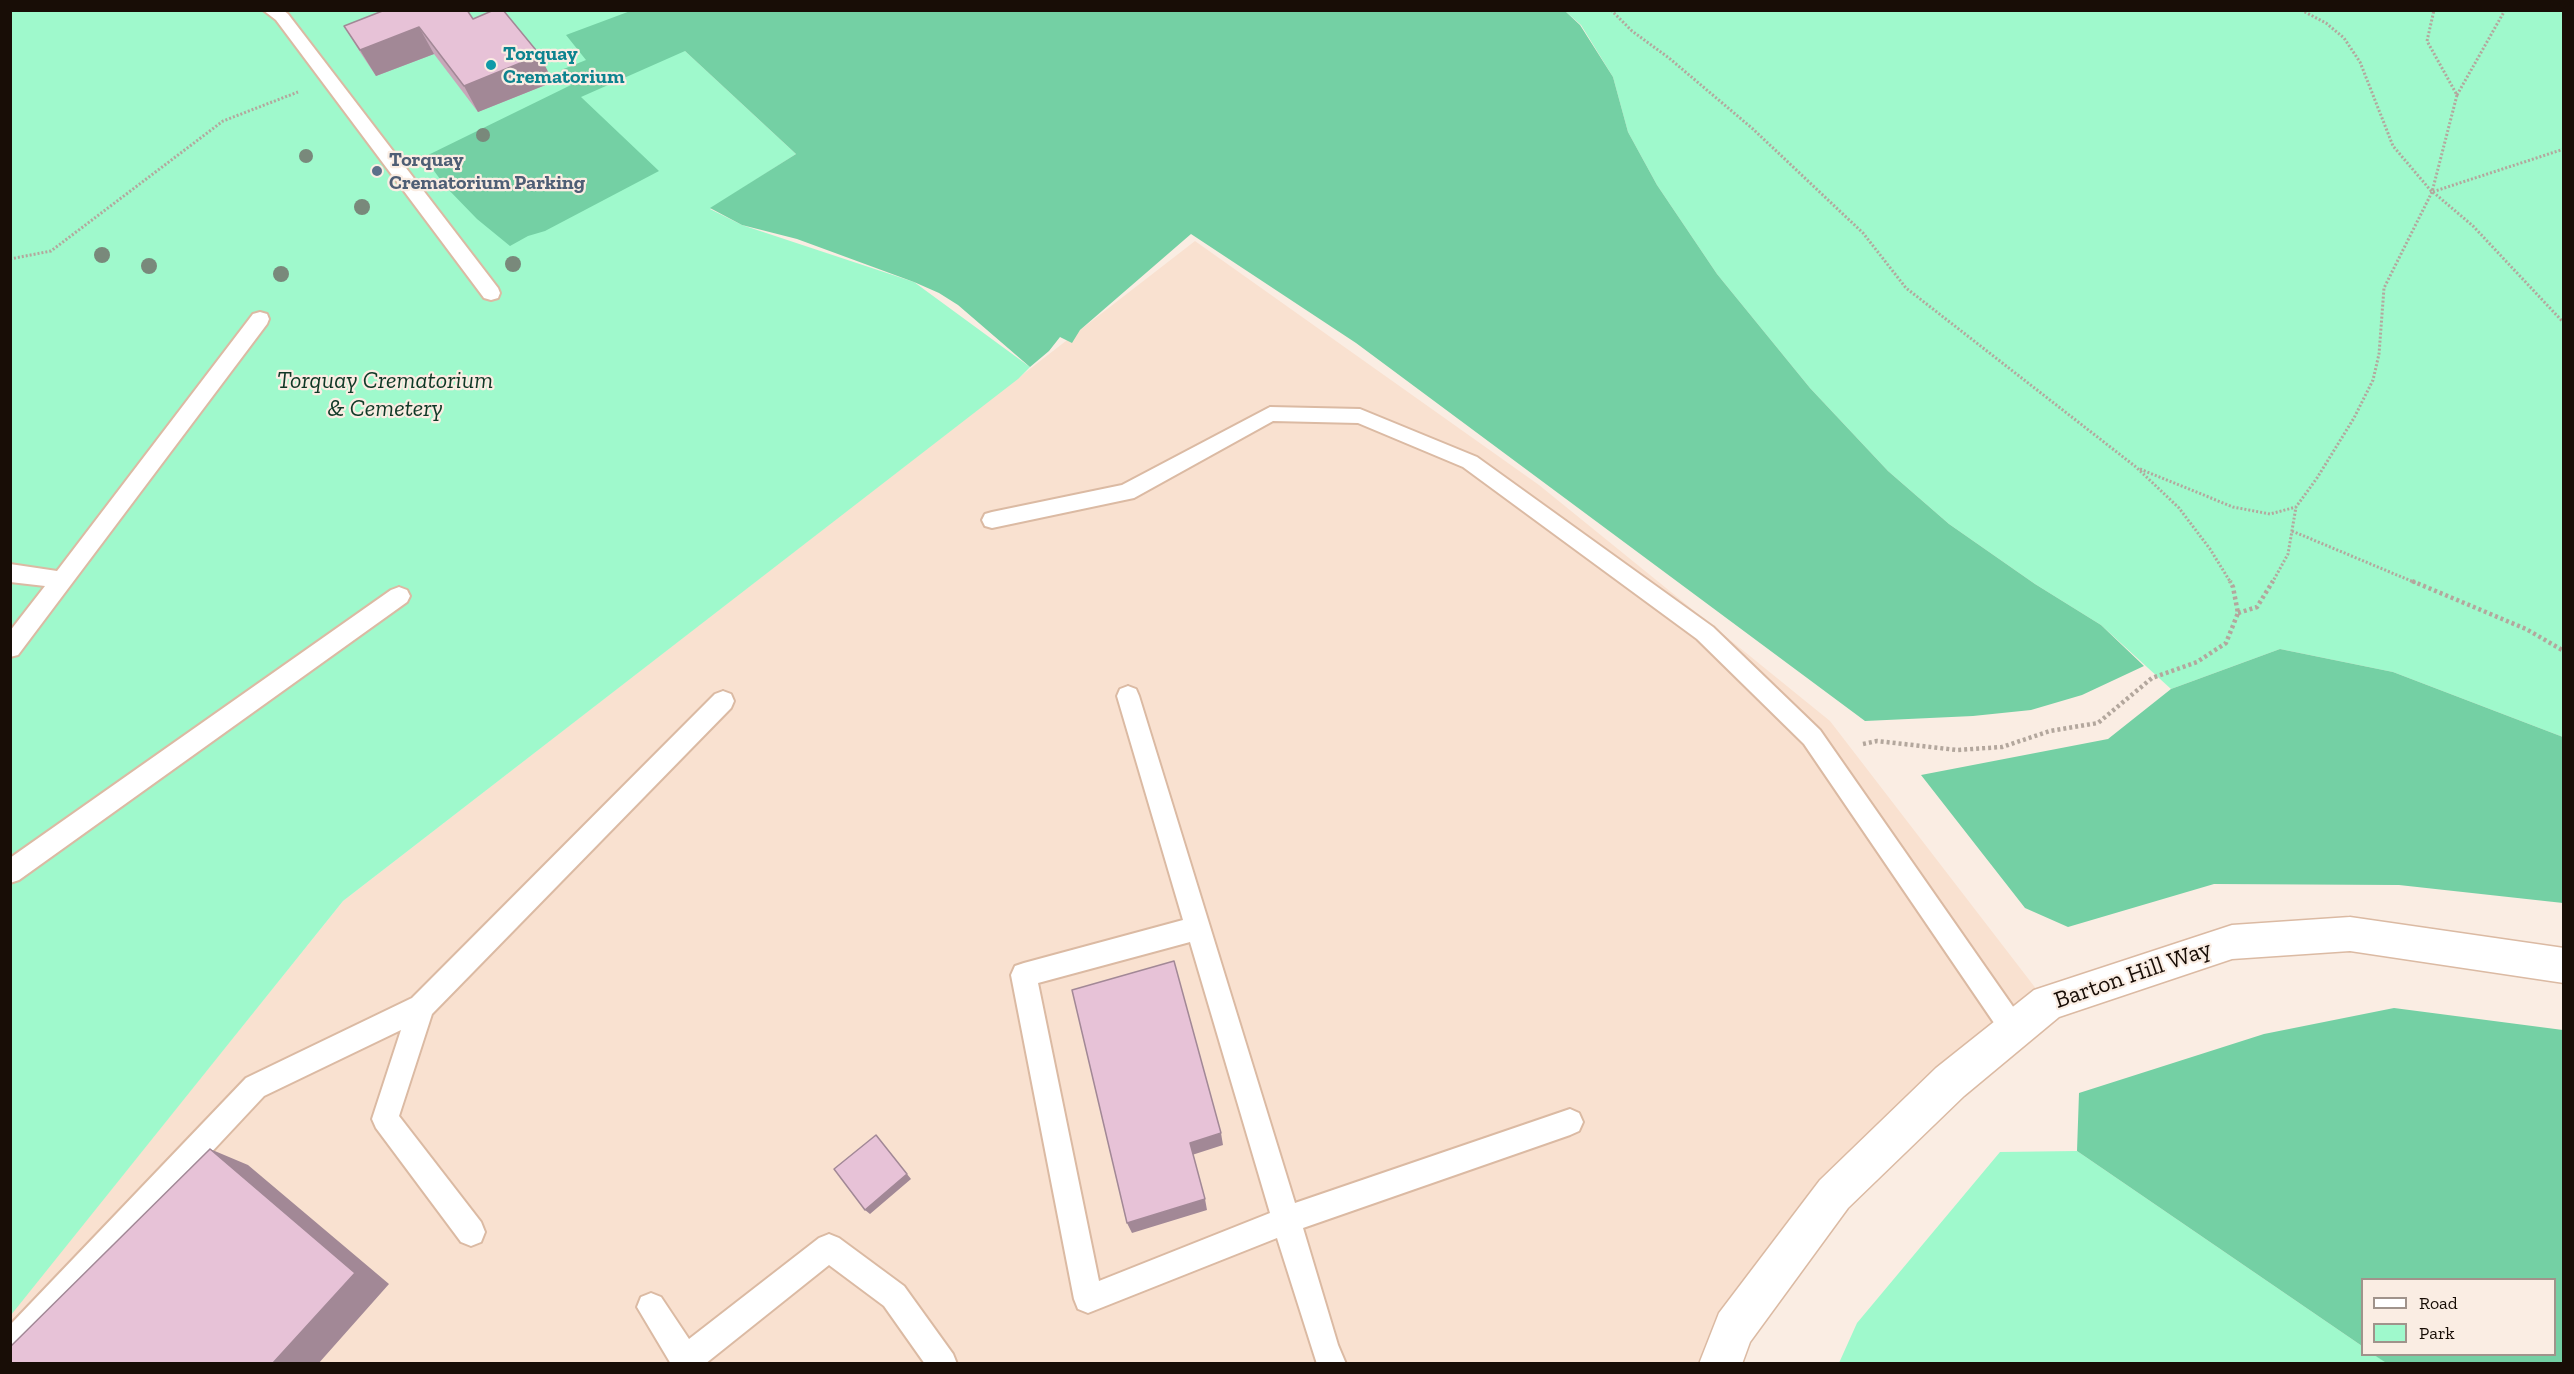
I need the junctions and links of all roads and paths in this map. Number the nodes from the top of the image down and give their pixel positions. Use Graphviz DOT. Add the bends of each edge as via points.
graph roads {
  1 [pos="271,10"];
  2 [pos="1611,10"];
  3 [pos="2301,10"];
  4 [pos="2434,10"];
  5 [pos="2505,10"];
  6 [pos="329,80"];
  7 [pos="2457,95"];
  8 [pos="2564,149"];
  9 [pos="2432,192"];
  10 [pos="10,259"];
  11 [pos="491,293"];
  12 [pos="260,319"];
  13 [pos="2564,323"];
  14 [pos="2136,467"];
  15 [pos="2296,507"];
  16 [pos="992,520"];
  17 [pos="2292,531"];
  18 [pos="10,573"];
  19 [pos="62,580"];
  20 [pos="399,596"];
  21 [pos="2238,613"];
  22 [pos="10,648"];
  23 [pos="2564,651"];
  24 [pos="1128,696"];
  25 [pos="723,701"];
  26 [pos="1822,751"];
  27 [pos="10,872"];
  28 [pos="1198,928"];
  29 [pos="2564,966"];
  30 [pos="421,1007"];
  31 [pos="2014,1030"];
  32 [pos="1570,1122"];
  33 [pos="1287,1220"];
  34 [pos="471,1232"];
  35 [pos="651,1307"];
  36 [pos="10,1347"];
  37 [pos="943,1364"];
  38 [pos="1332,1364"];
  39 [pos="1720,1364"];
  1 -- 6 [label="lane" via="282,17"];
  2 -- 14 [label="path" via="1753,129 1854,225 1906,288"];
  3 -- 9 [label="path" via="2344,38 2360,62 2393,146"];
  4 -- 7 [label="path" via="2427,41"];
  5 -- 7 [label="path"];
  6 -- 10 [label="path" via="223,121 51,251"];
  6 -- 11 [label="lane"];
  7 -- 9 [label="path"];
  8 -- 9 [label="path"];
  9 -- 13 [label="path" via="2473,226"];
  9 -- 15 [label="path" via="2384,288 2373,380 2354,418"];
  12 -- 19 [label="lane"];
  14 -- 15 [label="path" via="2233,507 2270,514"];
  14 -- 21 [label="path" via="2179,508 2210,549 2233,587"];
  15 -- 17 [label="path"];
  16 -- 26 [label="lane" via="1127,492 1270,414 1360,416 1470,462 1705,633"];
  17 -- 21 [label="path" via="2288,554 2257,607"];
  17 -- 23 [label="path" via="2526,629"];
  18 -- 19 [label="lane"];
  19 -- 22 [label="lane"];
  20 -- 27 [label="lane"];
  21 -- 26 [label="path" via="2226,643 2198,662 2152,678 2098,723 2050,731 2002,747 1957,750 1877,741"];
  24 -- 28 [label="lane"];
  25 -- 30 [label="lane"];
  26 -- 31 [label="lane"];
  28 -- 33 [label="lane"];
  28 -- 33 [label="lane" via="1024,975 1088,1299"];
  29 -- 31 [label="street, Barton Hill Way" via="2350,934 2232,942 2047,1003"];
  30 -- 34 [label="lane" via="385,1119"];
  30 -- 36 [label="lane" via="255,1087"];
  31 -- 39 [label="street, Barton Hill Way" via="1950,1082 1834,1194 1734,1328"];
  32 -- 33 [label="lane"];
  33 -- 38 [label="lane"];
  35 -- 37 [label="lane" via="686,1360 829,1248 894,1296"];
}
